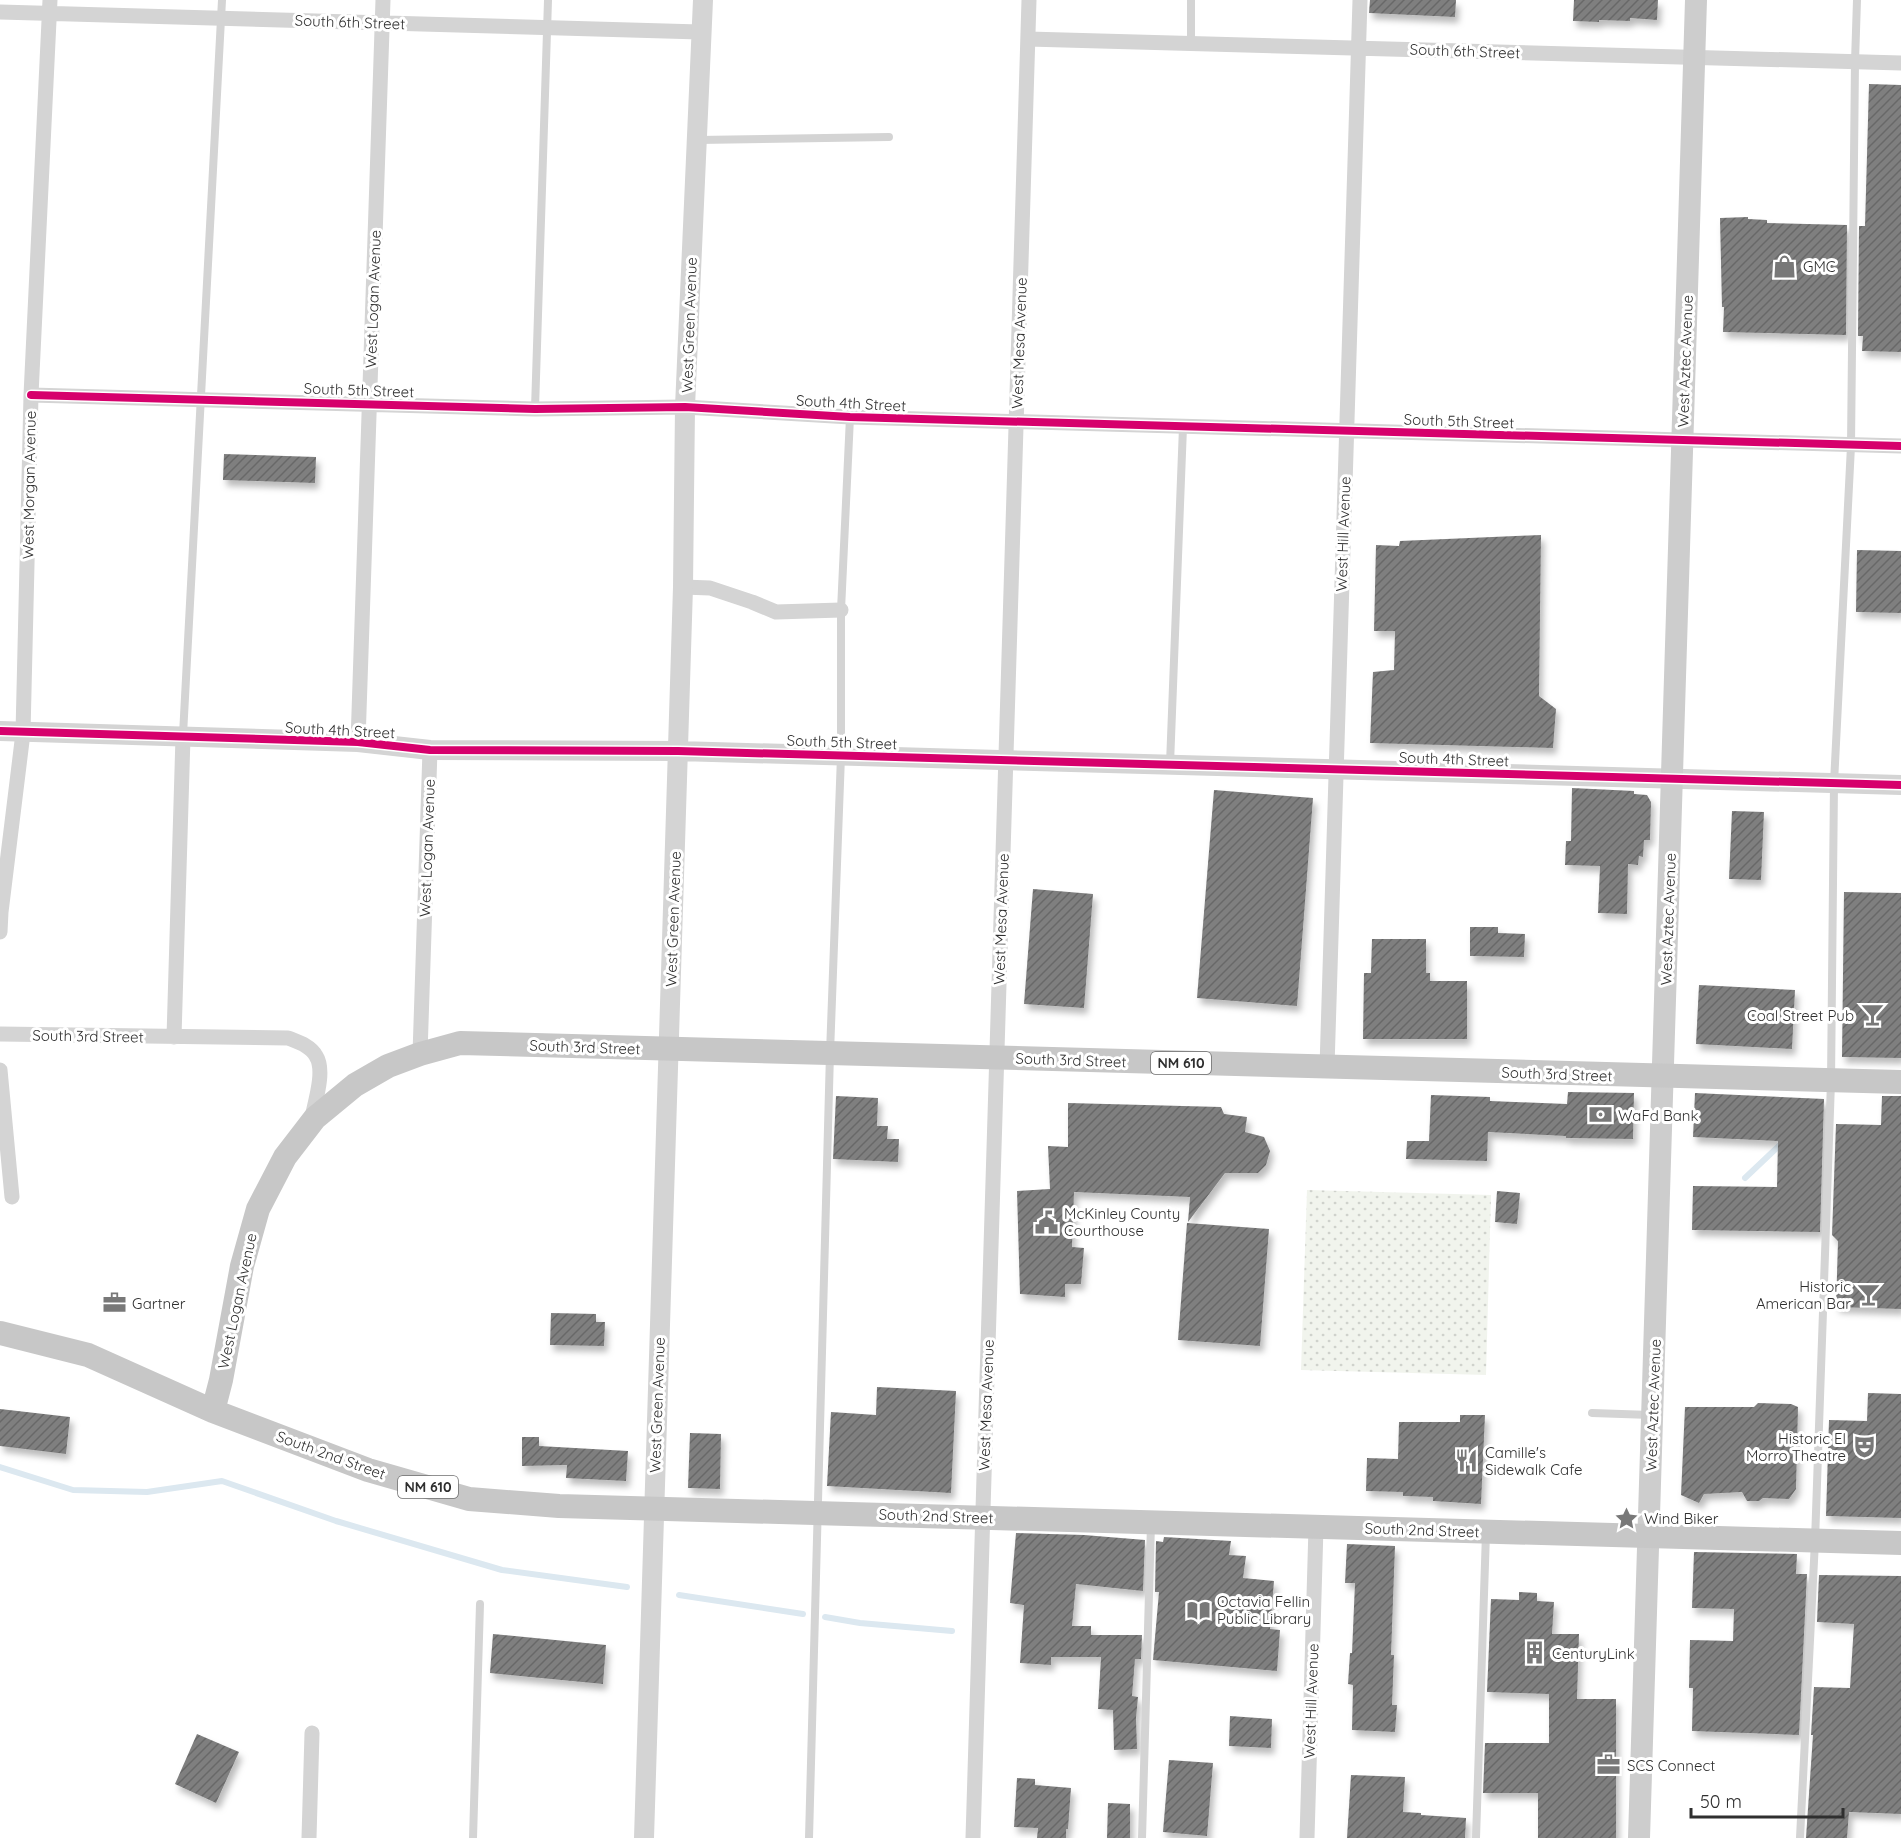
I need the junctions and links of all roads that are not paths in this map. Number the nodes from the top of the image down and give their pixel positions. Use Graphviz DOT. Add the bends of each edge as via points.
graph roads {
  1 [pos="222,0"];
  2 [pos="383,0"];
  3 [pos="548,0"];
  4 [pos="703,0"];
  5 [pos="1029,0"];
  6 [pos="1191,0"];
  7 [pos="1360,0"];
  8 [pos="1696,0"];
  9 [pos="1857,0"];
  10 [pos="50,7"];
  11 [pos="0,12"];
  12 [pos="221,18"];
  13 [pos="382,23"];
  14 [pos="547,27"];
  15 [pos="700,32"];
  16 [pos="1028,39"];
  17 [pos="1191,44"];
  18 [pos="1358,48"];
  19 [pos="1694,58"];
  20 [pos="1855,62"];
  21 [pos="1901,63"];
  22 [pos="889,137"];
  23 [pos="697,140"];
  24 [pos="31,395"];
  25 [pos="200,399"];
  26 [pos="369,404"];
  27 [pos="686,407"];
  28 [pos="535,408"];
  29 [pos="850,417"];
  30 [pos="1016,422"];
  31 [pos="1183,427"];
  32 [pos="1346,431"];
  33 [pos="1682,441"];
  34 [pos="1851,446"];
  35 [pos="1901,446"];
  36 [pos="683,587"];
  37 [pos="841,610"];
  38 [pos="0,731"];
  39 [pos="22,733"];
  40 [pos="183,737"];
  41 [pos="358,742"];
  42 [pos="430,750"];
  43 [pos="678,751"];
  44 [pos="840,756"];
  45 [pos="1006,760"];
  46 [pos="1170,765"];
  47 [pos="1336,769"];
  48 [pos="1672,779"];
  49 [pos="1834,783"];
  50 [pos="1901,785"];
  51 [pos="0,932"];
  52 [pos="0,1034"];
  53 [pos="174,1037"];
  54 [pos="668,1049"];
  55 [pos="830,1053"];
  56 [pos="420,1054"];
  57 [pos="997,1058"];
  58 [pos="388,1066"];
  59 [pos="1327,1067"];
  60 [pos="0,1070"];
  61 [pos="1663,1077"];
  62 [pos="1831,1082"];
  63 [pos="1901,1082"];
  64 [pos="310,1123"];
  65 [pos="12,1197"];
  66 [pos="0,1333"];
  67 [pos="213,1411"];
  68 [pos="1592,1413"];
  69 [pos="1652,1415"];
  70 [pos="654,1509"];
  71 [pos="819,1513"];
  72 [pos="982,1518"];
  73 [pos="1151,1522"];
  74 [pos="1316,1527"];
  75 [pos="1486,1532"];
  76 [pos="1648,1536"];
  77 [pos="1815,1541"];
  78 [pos="1901,1543"];
  79 [pos="480,1604"];
  80 [pos="312,1733"];
  81 [pos="309,1838"];
  82 [pos="472,1838"];
  83 [pos="644,1838"];
  84 [pos="809,1838"];
  85 [pos="973,1838"];
  86 [pos="1142,1838"];
  87 [pos="1307,1838"];
  88 [pos="1476,1838"];
  89 [pos="1639,1838"];
  90 [pos="1800,1838"];
  1 -- 12 [label="lane"];
  2 -- 13 [label="street, West Logan Avenue"];
  3 -- 14 [label="lane"];
  4 -- 15 [label="street, West Green Avenue"];
  5 -- 16 [label="street, West Mesa Avenue"];
  6 -- 17 [label="lane"];
  7 -- 18 [label="street, West Hill Avenue"];
  8 -- 19 [label="main road, West Aztec Avenue"];
  9 -- 20 [label="lane"];
  10 -- 11 [label="street, South 6th Street"];
  10 -- 12 [label="street, South 6th Street"];
  10 -- 24 [label="street, West Morgan Avenue"];
  12 -- 13 [label="street, South 6th Street"];
  12 -- 25 [label="lane"];
  13 -- 14 [label="street, South 6th Street"];
  13 -- 26 [label="street, West Logan Avenue"];
  14 -- 15 [label="street, South 6th Street"];
  14 -- 28 [label="lane"];
  15 -- 23 [label="street, West Green Avenue"];
  16 -- 17 [label="street, South 6th Street"];
  16 -- 30 [label="street, West Mesa Avenue"];
  17 -- 18 [label="street, South 6th Street"];
  18 -- 19 [label="street, South 6th Street"];
  18 -- 32 [label="street, West Hill Avenue"];
  19 -- 20 [label="street, South 6th Street"];
  19 -- 33 [label="main road, West Aztec Avenue"];
  20 -- 21 [label="street, South 6th Street"];
  20 -- 34 [label="lane"];
  22 -- 23 [label="lane"];
  23 -- 27 [label="street, West Green Avenue"];
  24 -- 25 [label="street, South 5th Street"];
  24 -- 39 [label="street, West Morgan Avenue"];
  25 -- 26 [label="street, South 5th Street"];
  25 -- 40 [label="lane"];
  26 -- 28 [label="street, South 5th Street"];
  26 -- 41 [label="street, West Logan Avenue"];
  27 -- 28 [label="street, South 5th Street"];
  27 -- 29 [label="street, South 4th Street"];
  27 -- 36 [label="street, West Green Avenue"];
  29 -- 30 [label="street, South 4th Street"];
  29 -- 37 [label="lane"];
  30 -- 31 [label="street, South 5th Street"];
  30 -- 45 [label="street, West Mesa Avenue"];
  31 -- 32 [label="street, South 5th Street"];
  31 -- 46 [label="lane"];
  32 -- 33 [label="street, South 5th Street"];
  32 -- 47 [label="street, West Hill Avenue"];
  33 -- 34 [label="street, South 5th Street"];
  33 -- 48 [label="main road, West Aztec Avenue"];
  34 -- 35 [label="street, South 5th Street"];
  34 -- 49 [label="lane"];
  36 -- 37 [label="street" via="710,588 776,612"];
  36 -- 43 [label="street, West Green Avenue"];
  37 -- 44 [label="lane"];
  38 -- 39 [label="street, South 4th Street"];
  39 -- 40 [label="street, South 4th Street"];
  39 -- 51 [label="street, West Morgan Avenue"];
  40 -- 41 [label="street, South 4th Street"];
  40 -- 53 [label="street"];
  41 -- 42 [label="street, South 4th Street"];
  42 -- 43 [label="street, South 4th Street"];
  42 -- 56 [label="street, West Logan Avenue"];
  43 -- 44 [label="street, South 5th Street"];
  43 -- 54 [label="street, West Green Avenue"];
  44 -- 45 [label="street, South 5th Street"];
  44 -- 55 [label="lane"];
  45 -- 46 [label="street, South 4th Street"];
  45 -- 57 [label="street, West Mesa Avenue"];
  46 -- 47 [label="street, South 4th Street"];
  47 -- 48 [label="street, South 4th Street"];
  47 -- 59 [label="street, West Hill Avenue"];
  48 -- 49 [label="street, South 4th Street"];
  48 -- 61 [label="main road, West Aztec Avenue"];
  49 -- 50 [label="street, South 4th Street"];
  49 -- 62 [label="lane"];
  52 -- 53 [label="street, South 3rd Street"];
  53 -- 64 [label="street, South 3rd Street" via="288,1038 306,1046 316,1056 320,1068"];
  54 -- 55 [label="main road, South 3rd Street / NM 610"];
  54 -- 56 [label="main road, South 3rd Street / NM 610" via="460,1043"];
  54 -- 70 [label="street, West Green Avenue"];
  55 -- 57 [label="main road, South 3rd Street / NM 610"];
  55 -- 71 [label="lane"];
  56 -- 58 [label="main road, South 3rd Street / NM 610"];
  57 -- 59 [label="main road, South 3rd Street / NM 610"];
  57 -- 72 [label="street, West Mesa Avenue"];
  58 -- 64 [label="main road, West Logan Avenue / NM 610" via="355,1085"];
  59 -- 61 [label="main road, South 3rd Street / NM 610"];
  60 -- 65 [label="street"];
  61 -- 62 [label="main road, South 3rd Street / NM 610"];
  61 -- 69 [label="main road, West Aztec Avenue"];
  62 -- 63 [label="main road, South 3rd Street / NM 610"];
  62 -- 77 [label="lane"];
  64 -- 67 [label="main road, West Logan Avenue / NM 610" via="285,1157 258,1209 242,1266"];
  66 -- 67 [label="main road, South 2nd Street / NM 610" via="88,1355"];
  67 -- 70 [label="main road, South 2nd Street / NM 610" via="368,1470 469,1499"];
  68 -- 69 [label="lane"];
  69 -- 76 [label="main road, West Aztec Avenue"];
  70 -- 71 [label="main road, South 2nd Street / NM 610"];
  70 -- 83 [label="street, West Green Avenue"];
  71 -- 72 [label="main road, South 2nd Street / NM 610"];
  71 -- 84 [label="lane"];
  72 -- 73 [label="main road, South 2nd Street / NM 610"];
  72 -- 85 [label="street, West Mesa Avenue"];
  73 -- 74 [label="main road, South 2nd Street / NM 610"];
  73 -- 86 [label="lane"];
  74 -- 75 [label="main road, South 2nd Street / NM 610"];
  74 -- 87 [label="street, West Hill Avenue"];
  75 -- 76 [label="main road, South 2nd Street / NM 610"];
  75 -- 88 [label="lane"];
  76 -- 77 [label="main road, South 2nd Street / NM 610"];
  76 -- 89 [label="main road, West Aztec Avenue"];
  77 -- 78 [label="main road, South 2nd Street / NM 610"];
  77 -- 90 [label="lane"];
  79 -- 82 [label="lane"];
  80 -- 81 [label="street"];
}
